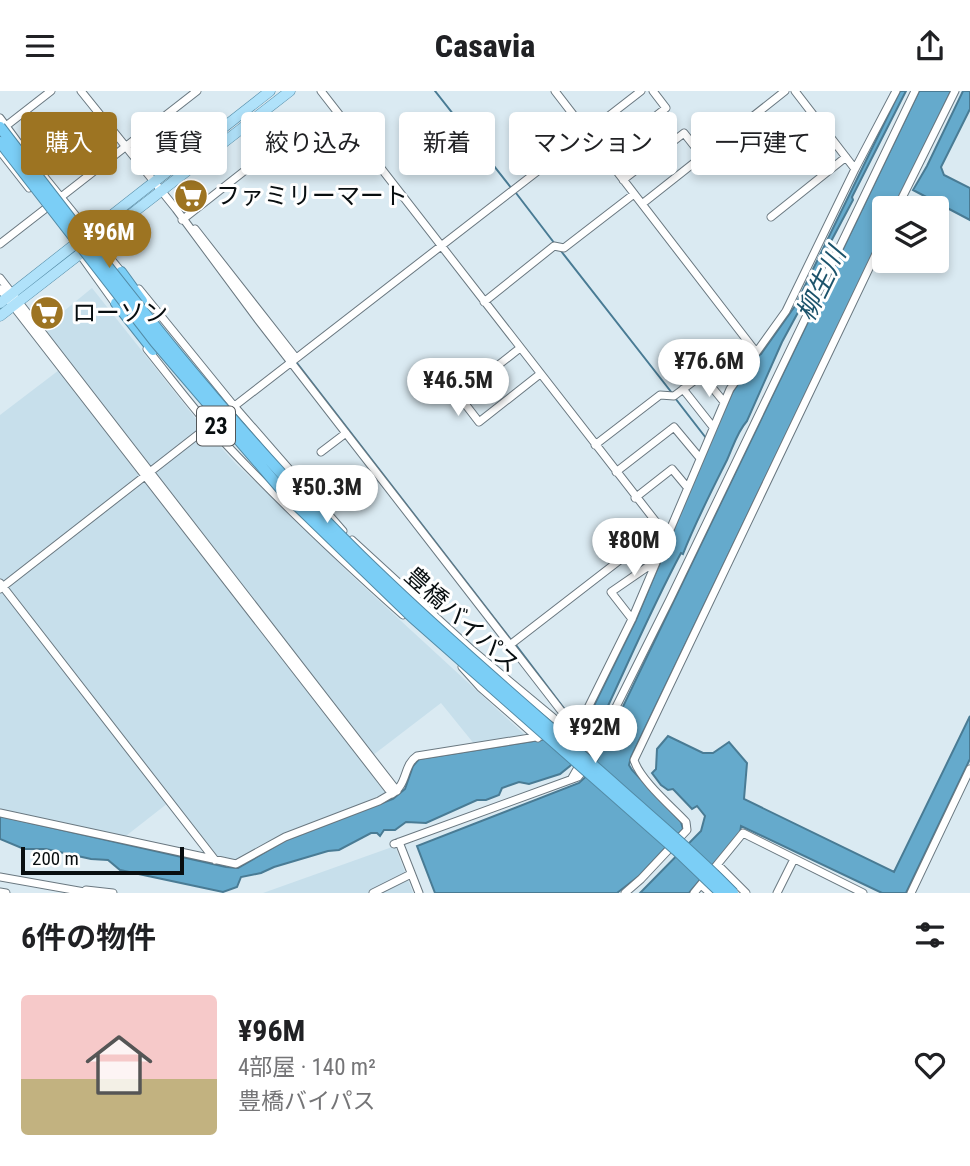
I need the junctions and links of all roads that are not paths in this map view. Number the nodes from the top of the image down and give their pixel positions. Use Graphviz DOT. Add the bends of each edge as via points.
graph roads {
  1 [pos="51,91"];
  2 [pos="81,91"];
  3 [pos="87,91"];
  4 [pos="197,91"];
  5 [pos="270,91"];
  6 [pos="290,91"];
  7 [pos="320,91"];
  8 [pos="641,91"];
  9 [pos="653,91"];
  10 [pos="785,91"];
  11 [pos="795,91"];
  12 [pos="896,91"];
  13 [pos="915,91"];
  14 [pos="955,91"];
  15 [pos="557,92"];
  16 [pos="91,100"];
  17 [pos="572,112"];
  18 [pos="613,112"];
  19 [pos="661,112"];
  20 [pos="758,112"];
  21 [pos="0,118"];
  22 [pos="3,127"];
  23 [pos="0,142"];
  24 [pos="691,142"];
  25 [pos="126,146"];
  26 [pos="21,148"];
  27 [pos="0,151"];
  28 [pos="844,159"];
  29 [pos="691,165"];
  30 [pos="21,171"];
  31 [pos="854,171"];
  32 [pos="18,173"];
  33 [pos="241,173"];
  34 [pos="43,175"];
  35 [pos="532,175"];
  36 [pos="619,175"];
  37 [pos="623,180"];
  38 [pos="154,182"];
  39 [pos="162,191"];
  40 [pos="634,194"];
  41 [pos="903,196"];
  42 [pos="61,197"];
  43 [pos="642,204"];
  44 [pos="45,209"];
  45 [pos="771,217"];
  46 [pos="184,218"];
  47 [pos="93,237"];
  48 [pos="0,244"];
  49 [pos="441,246"];
  50 [pos="77,250"];
  51 [pos="872,262"];
  52 [pos="121,272"];
  53 [pos="0,278"];
  54 [pos="8,298"];
  55 [pos="484,302"];
  56 [pos="116,303"];
  57 [pos="0,316"];
  58 [pos="520,348"];
  59 [pos="756,352"];
  60 [pos="293,360"];
  61 [pos="540,374"];
  62 [pos="683,389"];
  63 [pos="724,402"];
  64 [pos="234,406"];
  65 [pos="209,425"];
  66 [pos="713,427"];
  67 [pos="346,433"];
  68 [pos="595,445"];
  69 [pos="321,453"];
  70 [pos="699,457"];
  71 [pos="616,472"];
  72 [pos="146,473"];
  73 [pos="281,473"];
  74 [pos="687,487"];
  75 [pos="286,495"];
  76 [pos="635,498"];
  77 [pos="335,522"];
  78 [pos="660,529"];
  79 [pos="667,536"];
  80 [pos="320,538"];
  81 [pos="656,561"];
  82 [pos="1,586"];
  83 [pos="632,619"];
  84 [pos="444,625"];
  85 [pos="431,640"];
  86 [pos="512,643"];
  87 [pos="563,714"];
  88 [pos="556,720"];
  89 [pos="578,728"];
  90 [pos="538,738"];
  91 [pos="970,769"];
  92 [pos="572,778"];
  93 [pos="394,792"];
  94 [pos="0,813"];
  95 [pos="794,859"];
  96 [pos="215,861"];
  97 [pos="718,865"];
  98 [pos="411,874"];
  99 [pos="0,877"];
  100 [pos="701,885"];
  101 [pos="67,889"];
  102 [pos="849,890"];
  103 [pos="0,892"];
  104 [pos="6,893"];
  105 [pos="90,893"];
  106 [pos="113,893"];
  107 [pos="373,893"];
  108 [pos="419,893"];
  109 [pos="625,893"];
  110 [pos="694,893"];
  111 [pos="709,893"];
  112 [pos="721,893"];
  113 [pos="733,893"];
  114 [pos="746,893"];
  115 [pos="777,893"];
  116 [pos="863,893"];
  117 [pos="911,893"];
  1 -- 22 [label="street"];
  2 -- 16 [label="street"];
  3 -- 16 [label="street"];
  4 -- 25 [label="street"];
  5 -- 38 [label="main road"];
  6 -- 39 [label="main road"];
  7 -- 49 [label="street"];
  8 -- 18 [label="street"];
  9 -- 19 [label="street" via="666,108"];
  10 -- 20 [label="street"];
  11 -- 28 [label="street"];
  12 -- 31 [label="street"];
  13 -- 92 [label="street" via="607,728 586,767"];
  14 -- 41 [label="street"];
  15 -- 17 [label="street"];
  16 -- 25 [label="street"];
  21 -- 22 [label="street"];
  22 -- 26 [label="street"];
  22 -- 73 [label="highway, 豊橋バイパス / 23, bridge" via="177,355"];
  23 -- 75 [label="highway, 豊橋バイパス / 23, bridge" via="155,342"];
  24 -- 37 [label="street" via="684,133"];
  25 -- 38 [label="street"];
  25 -- 42 [label="street"];
  27 -- 32 [label="street"];
  28 -- 31 [label="street"];
  28 -- 45 [label="street"];
  29 -- 43 [label="street"];
  30 -- 32 [label="street"];
  31 -- 59 [label="street" via="786,311"];
  32 -- 44 [label="street"];
  33 -- 46 [label="street"];
  34 -- 42 [label="street"];
  35 -- 49 [label="street"];
  36 -- 37 [label="street"];
  37 -- 40 [label="street"];
  38 -- 39 [label="street"];
  38 -- 47 [label="main road"];
  39 -- 46 [label="street"];
  39 -- 47 [label="main road"];
  40 -- 43 [label="street"];
  40 -- 55 [label="street" via="564,248 554,246"];
  42 -- 47 [label="street"];
  43 -- 59 [label="street"];
  44 -- 48 [label="street"];
  44 -- 50 [label="street"];
  46 -- 60 [label="street"];
  47 -- 50 [label="main road"];
  47 -- 52 [label="street"];
  49 -- 55 [label="street"];
  49 -- 60 [label="street"];
  50 -- 54 [label="main road"];
  50 -- 56 [label="street"];
  51 -- 109 [label="street" via="634,760 686,822 687,830"];
  52 -- 64 [label="street"];
  52 -- 73 [label="highway, 23, bridge"];
  53 -- 54 [label="street"];
  54 -- 57 [label="main road"];
  54 -- 72 [label="street"];
  55 -- 58 [label="street"];
  56 -- 65 [label="street, 23" via="122,318"];
  56 -- 75 [label="highway, 23, bridge" via="230,441"];
  58 -- 61 [label="street"];
  58 -- 61 [label="street" via="459,396 479,422"];
  59 -- 63 [label="street"];
  60 -- 64 [label="street"];
  60 -- 67 [label="street"];
  61 -- 68 [label="street"];
  62 -- 63 [label="street" via="702,375"];
  62 -- 66 [label="street"];
  62 -- 68 [label="street" via="660,395"];
  63 -- 66 [label="street"];
  64 -- 65 [label="street"];
  64 -- 77 [label="street"];
  65 -- 72 [label="street"];
  65 -- 80 [label="street, 23"];
  66 -- 70 [label="street"];
  67 -- 69 [label="street"];
  67 -- 86 [label="street"];
  68 -- 71 [label="street"];
  70 -- 71 [label="street" via="674,427"];
  70 -- 74 [label="street"];
  71 -- 76 [label="street"];
  72 -- 82 [label="street"];
  72 -- 93 [label="street"];
  73 -- 113 [label="highway, 豊橋バイパス / 23, bridge" via="406,599"];
  74 -- 76 [label="street" via="672,469"];
  74 -- 79 [label="street"];
  75 -- 112 [label="highway, 豊橋バイパス / 23, bridge" via="405,609"];
  76 -- 78 [label="street"];
  77 -- 80 [label="street"];
  77 -- 84 [label="street"];
  78 -- 79 [label="street"];
  78 -- 86 [label="street"];
  79 -- 81 [label="street"];
  80 -- 85 [label="street, 23"];
  81 -- 83 [label="street"];
  81 -- 83 [label="street" via="611,592"];
  82 -- 96 [label="street"];
  83 -- 89 [label="street"];
  84 -- 85 [label="street"];
  84 -- 88 [label="street"];
  85 -- 90 [label="street, 23"];
  86 -- 87 [label="street"];
  87 -- 88 [label="street"];
  87 -- 89 [label="street"];
  88 -- 90 [label="street"];
  89 -- 90 [label="street"];
  89 -- 92 [label="street" via="587,750"];
  90 -- 93 [label="street" via="417,756"];
  91 -- 117 [label="street"];
  92 -- 98 [label="street" via="397,843"];
  93 -- 96 [label="street" via="285,837 236,864"];
  94 -- 96 [label="street"];
  95 -- 97 [label="street" via="743,833"];
  95 -- 102 [label="street"];
  95 -- 115 [label="street"];
  97 -- 100 [label="street"];
  97 -- 114 [label="street"];
  98 -- 107 [label="street"];
  98 -- 108 [label="street"];
  99 -- 101 [label="street"];
  100 -- 110 [label="street"];
  100 -- 111 [label="street"];
  101 -- 105 [label="street"];
  101 -- 106 [label="street"];
  102 -- 116 [label="street"];
  103 -- 104 [label="street"];
}
